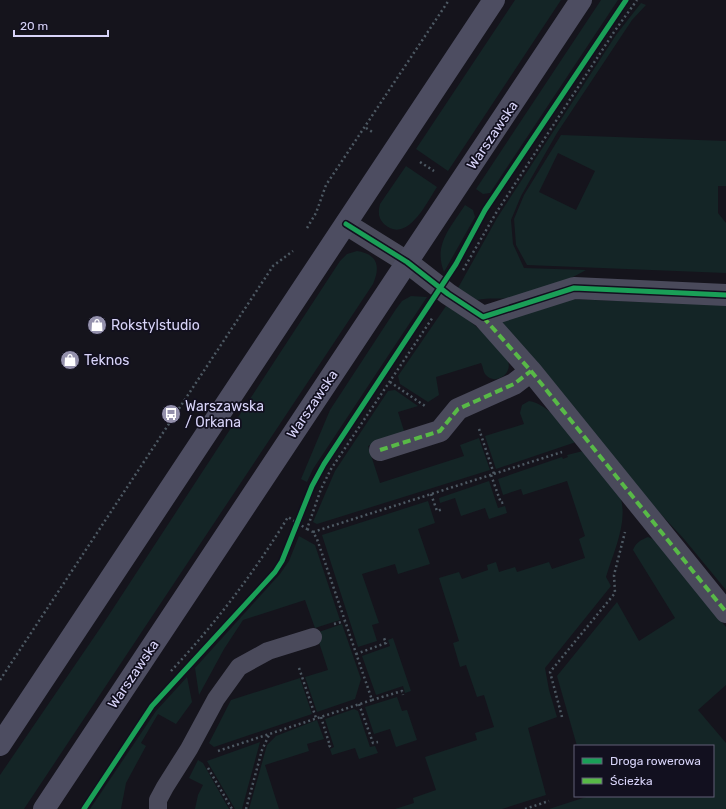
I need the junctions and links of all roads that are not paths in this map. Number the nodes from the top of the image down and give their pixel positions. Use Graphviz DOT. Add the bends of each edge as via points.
graph roads {
  1 [pos="494,0"];
  2 [pos="581,0"];
  3 [pos="346,224"];
  4 [pos="407,262"];
  5 [pos="726,296"];
  6 [pos="483,317"];
  7 [pos="531,371"];
  8 [pos="380,450"];
  9 [pos="726,612"];
  10 [pos="313,637"];
  11 [pos="0,745"];
  12 [pos="44,809"];
  13 [pos="158,809"];
  1 -- 3 [label="main road"];
  2 -- 4 [label="main road, Warszawska"];
  3 -- 4 [label="street"];
  3 -- 11 [label="main road"];
  4 -- 6 [label="street"];
  4 -- 12 [label="main road, Warszawska"];
  5 -- 6 [label="street" via="574,288"];
  6 -- 7 [label="street"];
  7 -- 8 [label="street" via="514,384 458,409 440,431"];
  7 -- 9 [label="street"];
  10 -- 13 [label="lane" via="268,651 247,661 231,676 165,787 158,800"];
}
